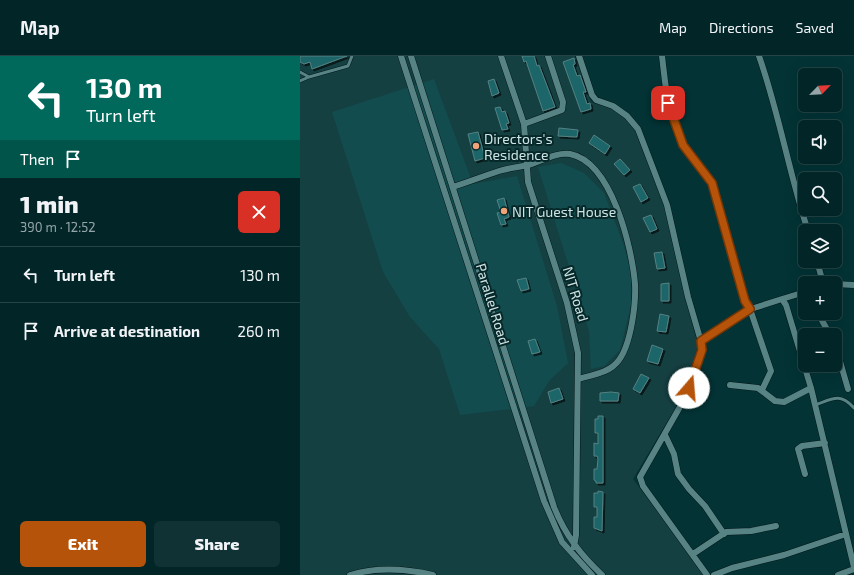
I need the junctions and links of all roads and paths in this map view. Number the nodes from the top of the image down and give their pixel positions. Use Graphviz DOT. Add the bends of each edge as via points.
graph roads {
  1 [pos="352,56"];
  2 [pos="412,56"];
  3 [pos="501,56"];
  4 [pos="548,56"];
  5 [pos="579,56"];
  6 [pos="662,56"];
  7 [pos="759,56"];
  8 [pos="400,57"];
  9 [pos="300,72"];
  10 [pos="309,77"];
  11 [pos="300,81"];
  12 [pos="524,124"];
  13 [pos="528,165"];
  14 [pos="453,187"];
  15 [pos="806,224"];
  16 [pos="842,284"];
  17 [pos="854,285"];
  18 [pos="798,294"];
  19 [pos="782,299"];
  20 [pos="750,309"];
  21 [pos="701,341"];
  22 [pos="842,368"];
  23 [pos="578,379"];
  24 [pos="730,385"];
  25 [pos="811,388"];
  26 [pos="848,389"];
  27 [pos="762,390"];
  28 [pos="815,404"];
  29 [pos="854,408"];
  30 [pos="664,436"];
  31 [pos="825,443"];
  32 [pos="805,474"];
  33 [pos="776,526"];
  34 [pos="724,534"];
  35 [pos="846,534"];
  36 [pos="575,546"];
  37 [pos="693,554"];
  38 [pos="573,555"];
  39 [pos="854,568"];
  40 [pos="374,573"];
  41 [pos="404,573"];
  42 [pos="350,575"];
  43 [pos="433,575"];
  44 [pos="592,575"];
  45 [pos="602,575"];
  46 [pos="707,575"];
  47 [pos="714,575"];
  48 [pos="838,575"];
  1 -- 10 [label="lane" via="348,66"];
  2 -- 14 [label="street, Parallel Road"];
  3 -- 12 [label="street, NIT Road"];
  4 -- 12 [label="street" via="563,102 562,110"];
  5 -- 21 [label="street" via="596,100 612,106 627,116 638,129 667,205"];
  6 -- 20 [label="street" via="673,122 689,155 712,183 745,301"];
  7 -- 15 [label="street"];
  8 -- 38 [label="street, Parallel Road" via="544,501 562,542"];
  9 -- 10 [label="lane"];
  10 -- 11 [label="lane"];
  12 -- 13 [label="street, NIT Road"];
  13 -- 14 [label="street"];
  13 -- 23 [label="street, NIT Road" via="528,182 574,329 578,353"];
  13 -- 23 [label="street" via="564,154 586,162 607,186 626,236 632,262 635,300 625,347 620,360 614,366"];
  14 -- 36 [label="street, Parallel Road" via="554,507"];
  16 -- 17 [label="street"];
  18 -- 19 [label="street"];
  19 -- 20 [label="street"];
  19 -- 25 [label="street"];
  20 -- 21 [label="street"];
  20 -- 27 [label="street" via="771,371"];
  21 -- 30 [label="street" via="702,350 685,398"];
  22 -- 26 [label="street"];
  23 -- 36 [label="street, NIT Road"];
  24 -- 27 [label="street"];
  25 -- 27 [label="street" via="784,402 775,401"];
  25 -- 28 [label="street"];
  28 -- 29 [label="lane" via="839,398 845,399"];
  28 -- 31 [label="street"];
  30 -- 34 [label="street" via="674,454 678,474"];
  30 -- 37 [label="street" via="641,474 640,481"];
  31 -- 32 [label="street" via="798,448"];
  31 -- 35 [label="street"];
  33 -- 34 [label="street" via="751,532 729,531"];
  34 -- 37 [label="street"];
  35 -- 39 [label="street"];
  35 -- 47 [label="street"];
  36 -- 38 [label="street, NIT Road"];
  36 -- 45 [label="street"];
  37 -- 46 [label="street"];
  38 -- 44 [label="street"];
  39 -- 48 [label="street"];
  40 -- 41 [label="street"];
  40 -- 42 [label="street"];
  41 -- 43 [label="street"];
}
